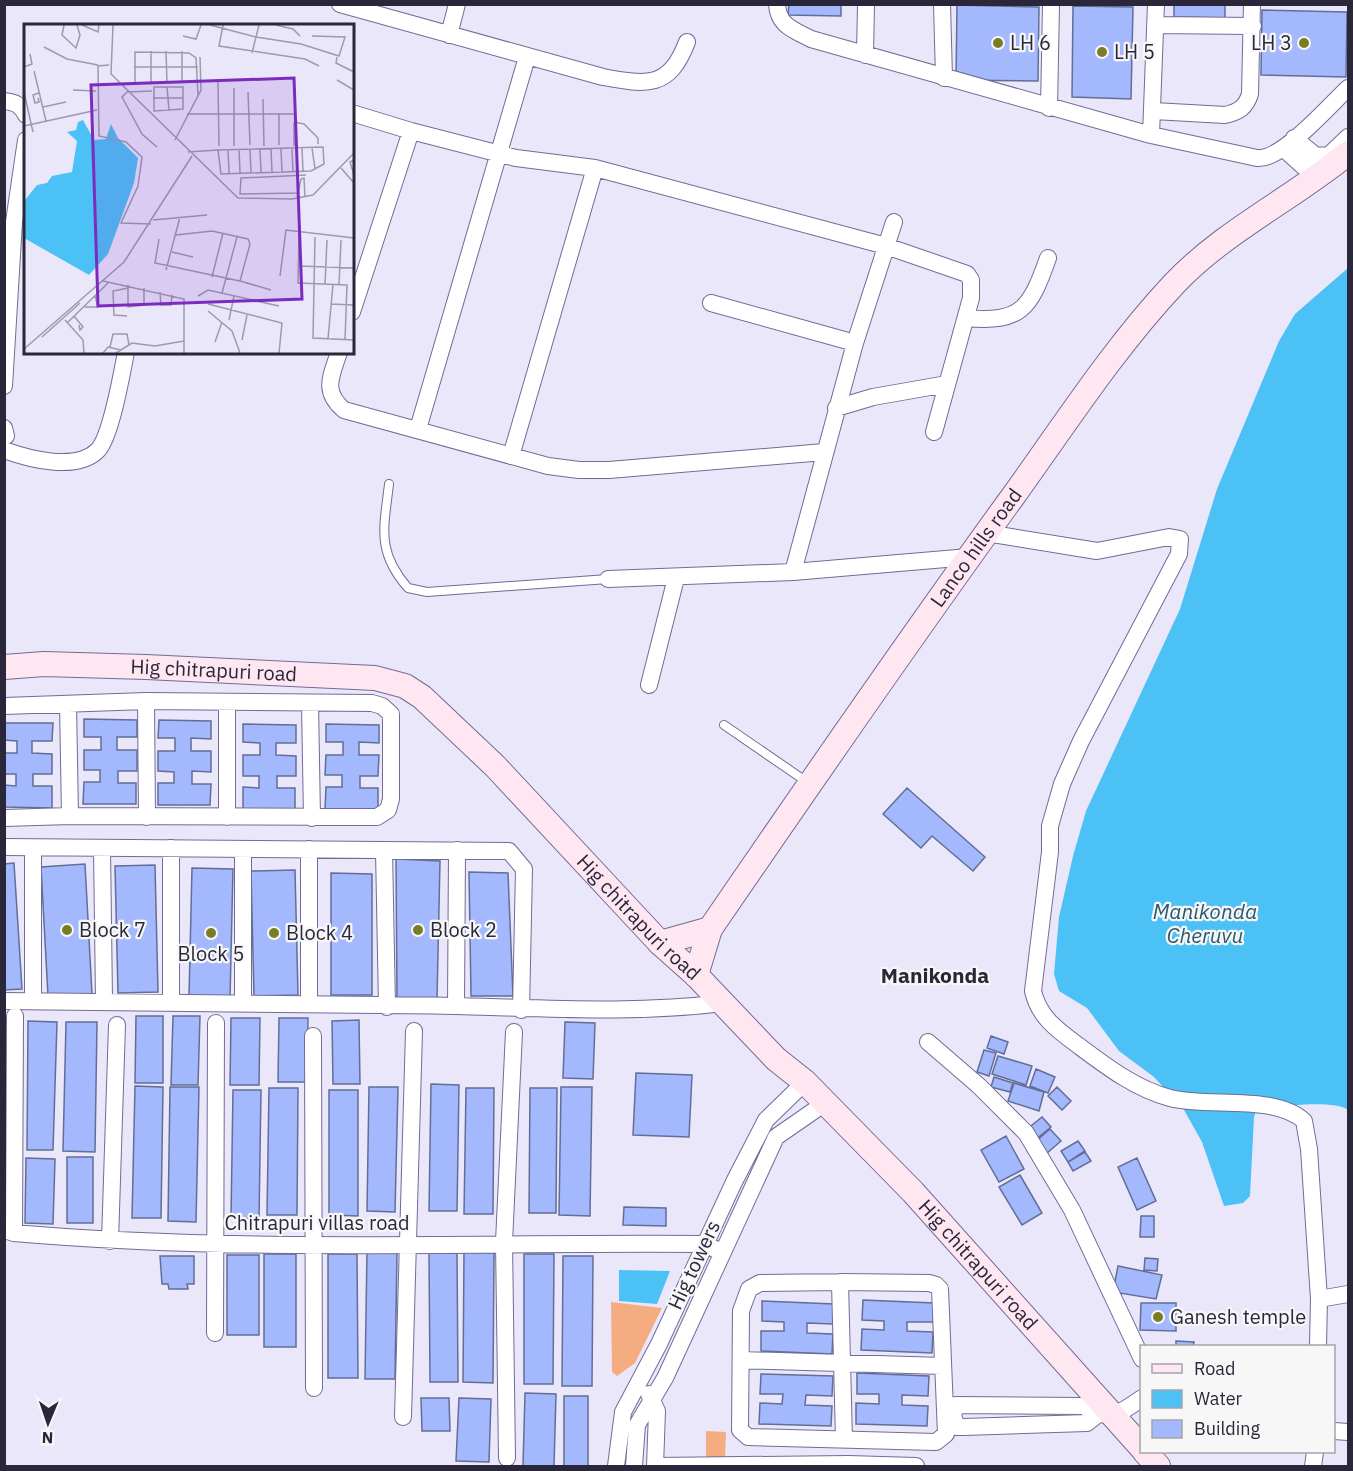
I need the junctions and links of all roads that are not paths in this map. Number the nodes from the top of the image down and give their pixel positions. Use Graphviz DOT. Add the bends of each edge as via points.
graph roads {
  1 [pos="340,4"];
  2 [pos="457,4"];
  3 [pos="777,4"];
  4 [pos="866,4"];
  5 [pos="942,4"];
  6 [pos="1051,4"];
  7 [pos="1156,4"];
  8 [pos="1252,4"];
  9 [pos="1155,25"];
  10 [pos="1253,26"];
  11 [pos="449,35"];
  12 [pos="687,42"];
  13 [pos="865,55"];
  14 [pos="527,57"];
  15 [pos="944,78"];
  16 [pos="1348,88"];
  17 [pos="4,101"];
  18 [pos="1049,108"];
  19 [pos="24,111"];
  20 [pos="1154,111"];
  21 [pos="354,114"];
  22 [pos="411,131"];
  23 [pos="1152,135"];
  24 [pos="1348,137"];
  25 [pos="1289,143"];
  26 [pos="24,150"];
  27 [pos="500,155"];
  28 [pos="1336,161"];
  29 [pos="595,168"];
  30 [pos="1300,182"];
  31 [pos="9,221"];
  32 [pos="894,222"];
  33 [pos="886,246"];
  34 [pos="1048,258"];
  35 [pos="711,303"];
  36 [pos="354,306"];
  37 [pos="966,318"];
  38 [pos="855,343"];
  39 [pos="126,354"];
  40 [pos="338,354"];
  41 [pos="947,384"];
  42 [pos="4,386"];
  43 [pos="836,408"];
  44 [pos="418,429"];
  45 [pos="934,432"];
  46 [pos="5,438"];
  47 [pos="824,452"];
  48 [pos="511,456"];
  49 [pos="389,484"];
  50 [pos="986,533"];
  51 [pos="969,557"];
  52 [pos="794,572"];
  53 [pos="676,578"];
  54 [pos="608,579"];
  55 [pos="4,667"];
  56 [pos="649,685"];
  57 [pos="146,701"];
  58 [pos="227,702"];
  59 [pos="310,703"];
  60 [pos="68,704"];
  61 [pos="4,706"];
  62 [pos="724,725"];
  63 [pos="810,784"];
  64 [pos="70,816"];
  65 [pos="147,817"];
  66 [pos="227,817"];
  67 [pos="4,818"];
  68 [pos="312,818"];
  69 [pos="4,847"];
  70 [pos="33,848"];
  71 [pos="102,848"];
  72 [pos="171,848"];
  73 [pos="243,849"];
  74 [pos="309,849"];
  75 [pos="384,850"];
  76 [pos="457,850"];
  77 [pos="710,928"];
  78 [pos="660,943"];
  79 [pos="696,975"];
  80 [pos="104,1000"];
  81 [pos="4,1001"];
  82 [pos="33,1001"];
  83 [pos="171,1002"];
  84 [pos="243,1003"];
  85 [pos="309,1004"];
  86 [pos="723,1004"];
  87 [pos="456,1006"];
  88 [pos="387,1007"];
  89 [pos="521,1010"];
  90 [pos="15,1016"];
  91 [pos="216,1023"];
  92 [pos="117,1025"];
  93 [pos="414,1031"];
  94 [pos="514,1032"];
  95 [pos="313,1036"];
  96 [pos="928,1042"];
  97 [pos="805,1082"];
  98 [pos="825,1103"];
  99 [pos="9,1176"];
  100 [pos="9,1231"];
  101 [pos="110,1241"];
  102 [pos="504,1242"];
  103 [pos="214,1244"];
  104 [pos="407,1244"];
  105 [pos="706,1244"];
  106 [pos="311,1245"];
  107 [pos="722,1253"];
  108 [pos="840,1282"];
  109 [pos="1348,1294"];
  110 [pos="1320,1299"];
  111 [pos="215,1333"];
  112 [pos="1318,1345"];
  113 [pos="1140,1355"];
  114 [pos="741,1360"];
  115 [pos="843,1363"];
  116 [pos="943,1366"];
  117 [pos="643,1376"];
  118 [pos="314,1388"];
  119 [pos="1140,1399"];
  120 [pos="652,1401"];
  121 [pos="1106,1415"];
  122 [pos="949,1416"];
  123 [pos="403,1417"];
  124 [pos="844,1440"];
  125 [pos="1140,1446"];
  126 [pos="1146,1453"];
  127 [pos="507,1458"];
  128 [pos="748,1465"];
  129 [pos="848,1465"];
  130 [pos="655,1466"];
  131 [pos="616,1467"];
  132 [pos="634,1467"];
  133 [pos="916,1467"];
  134 [pos="1158,1467"];
  1 -- 11 [label="street"];
  2 -- 11 [label="street"];
  3 -- 13 [label="street" via="777,16 784,24 811,39"];
  4 -- 13 [label="street"];
  5 -- 15 [label="street"];
  6 -- 18 [label="street"];
  7 -- 9 [label="street"];
  8 -- 10 [label="street"];
  9 -- 10 [label="street"];
  9 -- 20 [label="street"];
  10 -- 20 [label="street" via="1247,104 1236,113 1225,115"];
  11 -- 14 [label="street"];
  12 -- 14 [label="street" via="672,71 658,81 603,77"];
  13 -- 15 [label="street"];
  14 -- 27 [label="street"];
  15 -- 18 [label="street"];
  16 -- 25 [label="street"];
  17 -- 19 [label="street" via="14,102"];
  18 -- 23 [label="street"];
  20 -- 23 [label="street"];
  21 -- 22 [label="street"];
  22 -- 27 [label="street"];
  22 -- 36 [label="street"];
  23 -- 25 [label="street" via="1262,159"];
  24 -- 28 [label="street"];
  25 -- 28 [label="street" via="1304,167"];
  26 -- 31 [label="street"];
  27 -- 29 [label="street"];
  27 -- 44 [label="street"];
  28 -- 30 [label="street"];
  28 -- 50 [label="street, Lanco hills road" via="1304,200 1281,204 1258,216 1174,284 1098,378"];
  29 -- 33 [label="street"];
  29 -- 48 [label="street"];
  31 -- 42 [label="street"];
  32 -- 33 [label="street"];
  33 -- 37 [label="street" via="967,274 972,287"];
  33 -- 38 [label="street"];
  34 -- 37 [label="street" via="1026,305 1016,314 996,320"];
  35 -- 38 [label="street"];
  37 -- 41 [label="street"];
  38 -- 43 [label="street"];
  39 -- 46 [label="street" via="106,436 99,450 88,458 66,462 18,455"];
  40 -- 44 [label="street" via="330,380 333,400 344,410"];
  41 -- 43 [label="street"];
  41 -- 45 [label="street"];
  43 -- 47 [label="street"];
  44 -- 48 [label="street"];
  47 -- 48 [label="street" via="609,470 548,466"];
  47 -- 52 [label="street"];
  49 -- 54 [label="lane" via="385,555 408,588 427,592"];
  50 -- 51 [label="street, Lanco hills road"];
  50 -- 110 [label="street" via="1097,552 1169,537 1180,539 1179,554 1080,741 1052,815 1033,992 1043,1016 1059,1032 1155,1094 1193,1102 1284,1109 1304,1121"];
  51 -- 52 [label="street"];
  51 -- 63 [label="street, Lanco hills road"];
  52 -- 53 [label="street"];
  53 -- 54 [label="street"];
  53 -- 56 [label="street"];
  55 -- 78 [label="street, Hig chitrapuri road" via="44,664 235,670 375,678 405,686 422,697 495,766"];
  57 -- 58 [label="street"];
  57 -- 60 [label="street"];
  57 -- 65 [label="street"];
  58 -- 59 [label="street"];
  58 -- 66 [label="street"];
  59 -- 68 [label="street"];
  59 -- 68 [label="street" via="382,706 390,714 391,735 388,810 377,818"];
  60 -- 61 [label="street"];
  60 -- 64 [label="street"];
  62 -- 63 [label="lane"];
  63 -- 77 [label="street, Lanco hills road"];
  64 -- 65 [label="street"];
  64 -- 67 [label="street"];
  65 -- 66 [label="street"];
  66 -- 68 [label="street"];
  69 -- 70 [label="street"];
  70 -- 71 [label="street"];
  70 -- 82 [label="street"];
  71 -- 72 [label="street"];
  71 -- 80 [label="street"];
  72 -- 73 [label="street"];
  72 -- 83 [label="street"];
  73 -- 74 [label="street"];
  73 -- 84 [label="street"];
  74 -- 75 [label="street"];
  74 -- 85 [label="street"];
  75 -- 76 [label="street"];
  75 -- 88 [label="street"];
  76 -- 87 [label="street"];
  76 -- 89 [label="street" via="509,851 524,869"];
  77 -- 78 [label="street"];
  77 -- 79 [label="street, Lanco hills road"];
  78 -- 79 [label="street, Hig chitrapuri road"];
  79 -- 86 [label="street, Hig chitrapuri road"];
  80 -- 82 [label="street"];
  80 -- 83 [label="street"];
  81 -- 82 [label="street"];
  83 -- 84 [label="street"];
  84 -- 85 [label="street"];
  85 -- 88 [label="street"];
  86 -- 89 [label="street"];
  86 -- 97 [label="street, Hig chitrapuri road" via="776,1059"];
  87 -- 88 [label="street"];
  87 -- 89 [label="street"];
  90 -- 99 [label="street"];
  91 -- 103 [label="street"];
  92 -- 101 [label="street"];
  93 -- 104 [label="street"];
  94 -- 102 [label="street"];
  95 -- 106 [label="street"];
  96 -- 113 [label="street" via="1026,1133 1072,1210"];
  97 -- 98 [label="street, Hig chitrapuri road"];
  97 -- 105 [label="street" via="766,1120"];
  98 -- 107 [label="street, Hig towers" via="776,1137"];
  98 -- 121 [label="street, Hig chitrapuri road" via="913,1191"];
  99 -- 100 [label="street"];
  100 -- 101 [label="street, Chitrapuri villas road"];
  101 -- 103 [label="street, Chitrapuri villas road"];
  102 -- 104 [label="street, Chitrapuri villas road"];
  102 -- 105 [label="street, Chitrapuri villas road"];
  102 -- 127 [label="street"];
  103 -- 106 [label="street, Chitrapuri villas road"];
  103 -- 111 [label="street"];
  104 -- 106 [label="street, Chitrapuri villas road"];
  104 -- 123 [label="street"];
  105 -- 107 [label="street"];
  105 -- 117 [label="street"];
  106 -- 118 [label="street"];
  107 -- 120 [label="street, Hig towers"];
  108 -- 114 [label="street" via="760,1283 749,1289 741,1311"];
  108 -- 115 [label="street"];
  108 -- 116 [label="street" via="936,1284 940,1289"];
  109 -- 110 [label="street"];
  110 -- 112 [label="street"];
  114 -- 115 [label="street"];
  114 -- 124 [label="street" via="743,1434"];
  115 -- 116 [label="street"];
  115 -- 124 [label="street"];
  116 -- 122 [label="street"];
  117 -- 120 [label="street"];
  117 -- 131 [label="street" via="623,1412"];
  119 -- 121 [label="street"];
  120 -- 130 [label="street" via="657,1411"];
  120 -- 132 [label="street, Hig towers" via="638,1425"];
  121 -- 122 [label="street" via="1083,1406 956,1405"];
  121 -- 125 [label="street, Hig chitrapuri road"];
  122 -- 124 [label="street" via="946,1434 936,1442"];
  126 -- 134 [label="street"];
  128 -- 129 [label="street"];
  128 -- 130 [label="street"];
  129 -- 133 [label="street"];
}
